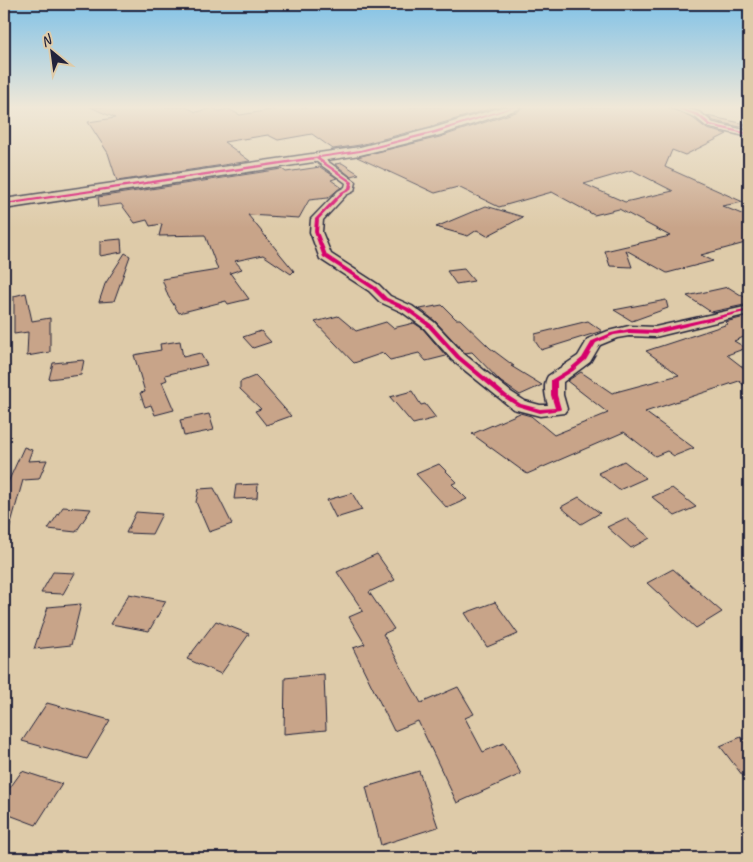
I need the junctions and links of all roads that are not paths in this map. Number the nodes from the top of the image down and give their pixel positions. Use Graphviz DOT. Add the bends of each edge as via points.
graph roads {
  1 [pos="375,147"];
  2 [pos="316,156"];
  3 [pos="4,204"];
  4 [pos="749,310"];
  1 -- 2 [label="street"];
  2 -- 3 [label="street"];
  2 -- 4 [label="street" via="351,182 350,189 317,219 316,232 325,256 374,288 385,300 407,309 429,325 458,357 519,405 540,410 558,409 554,380 584,359 594,342 613,334 655,332"];
}
